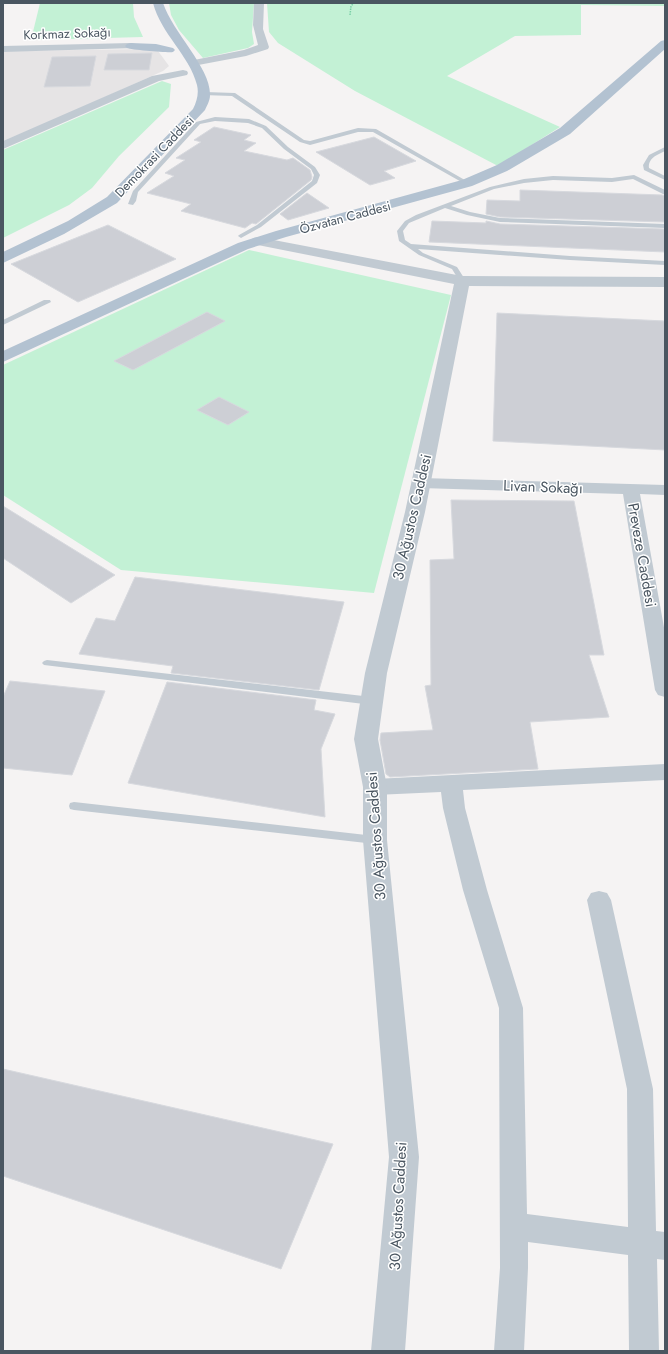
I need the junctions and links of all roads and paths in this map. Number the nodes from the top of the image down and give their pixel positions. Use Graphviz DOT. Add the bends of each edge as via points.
graph roads {
  1 [pos="158,3"];
  2 [pos="259,3"];
  3 [pos="354,3"];
  4 [pos="350,15"];
  5 [pos="149,17"];
  6 [pos="159,34"];
  7 [pos="665,43"];
  8 [pos="131,46"];
  9 [pos="3,49"];
  10 [pos="169,50"];
  11 [pos="193,64"];
  12 [pos="186,79"];
  13 [pos="205,94"];
  14 [pos="187,103"];
  15 [pos="3,145"];
  16 [pos="665,149"];
  17 [pos="665,178"];
  18 [pos="467,183"];
  19 [pos="665,193"];
  20 [pos="131,204"];
  21 [pos="446,206"];
  22 [pos="665,226"];
  23 [pos="241,236"];
  24 [pos="258,241"];
  25 [pos="408,246"];
  26 [pos="3,248"];
  27 [pos="3,258"];
  28 [pos="665,263"];
  29 [pos="462,281"];
  30 [pos="665,282"];
  31 [pos="48,302"];
  32 [pos="3,323"];
  33 [pos="3,357"];
  34 [pos="421,483"];
  35 [pos="631,490"];
  36 [pos="665,490"];
  37 [pos="47,664"];
  38 [pos="665,690"];
  39 [pos="372,701"];
  40 [pos="665,772"];
  41 [pos="451,784"];
  42 [pos="376,787"];
  43 [pos="74,806"];
  44 [pos="375,840"];
  45 [pos="599,900"];
  46 [pos="513,1226"];
  47 [pos="654,1244"];
  48 [pos="388,1351"];
  49 [pos="510,1351"];
  50 [pos="644,1351"];
  1 -- 11 [label="main road" via="161,16"];
  2 -- 11 [label="street" via="258,28 264,47"];
  3 -- 4 [label="path"];
  5 -- 6 [label="main road"];
  6 -- 8 [label="main road" via="158,38 152,41"];
  6 -- 10 [label="main road"];
  7 -- 18 [label="main road, Özvatan Caddesi" via="565,131 502,168"];
  8 -- 9 [label="street, Korkmaz Sokağı"];
  8 -- 10 [label="main road"];
  10 -- 12 [label="main road"];
  11 -- 13 [label="main road"];
  12 -- 15 [label="street" via="156,78"];
  13 -- 18 [label="lane" via="233,94 302,141 310,143 358,130 374,130"];
  13 -- 27 [label="main road, Demokrasi Caddesi" via="199,110 112,200 77,221"];
  14 -- 26 [label="main road, Demokrasi Caddesi" via="100,195 69,216"];
  16 -- 17 [label="lane" via="647,159 645,166"];
  18 -- 24 [label="main road, Özvatan Caddesi"];
  19 -- 21 [label="lane" via="634,177 604,180 553,178 502,185"];
  20 -- 23 [label="lane" via="135,192 198,124 215,119 254,123 264,128 313,168 317,179 259,226"];
  21 -- 22 [label="lane" via="500,220"];
  21 -- 25 [label="lane" via="403,225 400,235"];
  24 -- 29 [label="street"];
  24 -- 33 [label="main road, Özvatan Caddesi" via="226,253"];
  25 -- 28 [label="lane"];
  25 -- 29 [label="lane" via="455,268"];
  29 -- 30 [label="street"];
  29 -- 34 [label="street, 30 Ağustos Caddesi"];
  31 -- 32 [label="lane"];
  34 -- 35 [label="street, Livan Sokağı"];
  34 -- 39 [label="street, 30 Ağustos Caddesi" via="376,673"];
  35 -- 36 [label="street, Livan Sokağı"];
  35 -- 38 [label="street, Preveze Caddesi"];
  37 -- 39 [label="lane"];
  39 -- 42 [label="street, 30 Ağustos Caddesi" via="366,739"];
  40 -- 41 [label="street"];
  41 -- 42 [label="street"];
  41 -- 46 [label="street" via="454,808 511,1008"];
  42 -- 44 [label="street, 30 Ağustos Caddesi"];
  43 -- 44 [label="lane"];
  44 -- 48 [label="street, 30 Ağustos Caddesi" via="404,1157"];
  45 -- 47 [label="street" via="640,1089"];
  46 -- 47 [label="street"];
  46 -- 49 [label="street" via="514,1268"];
  47 -- 50 [label="street"];
}
